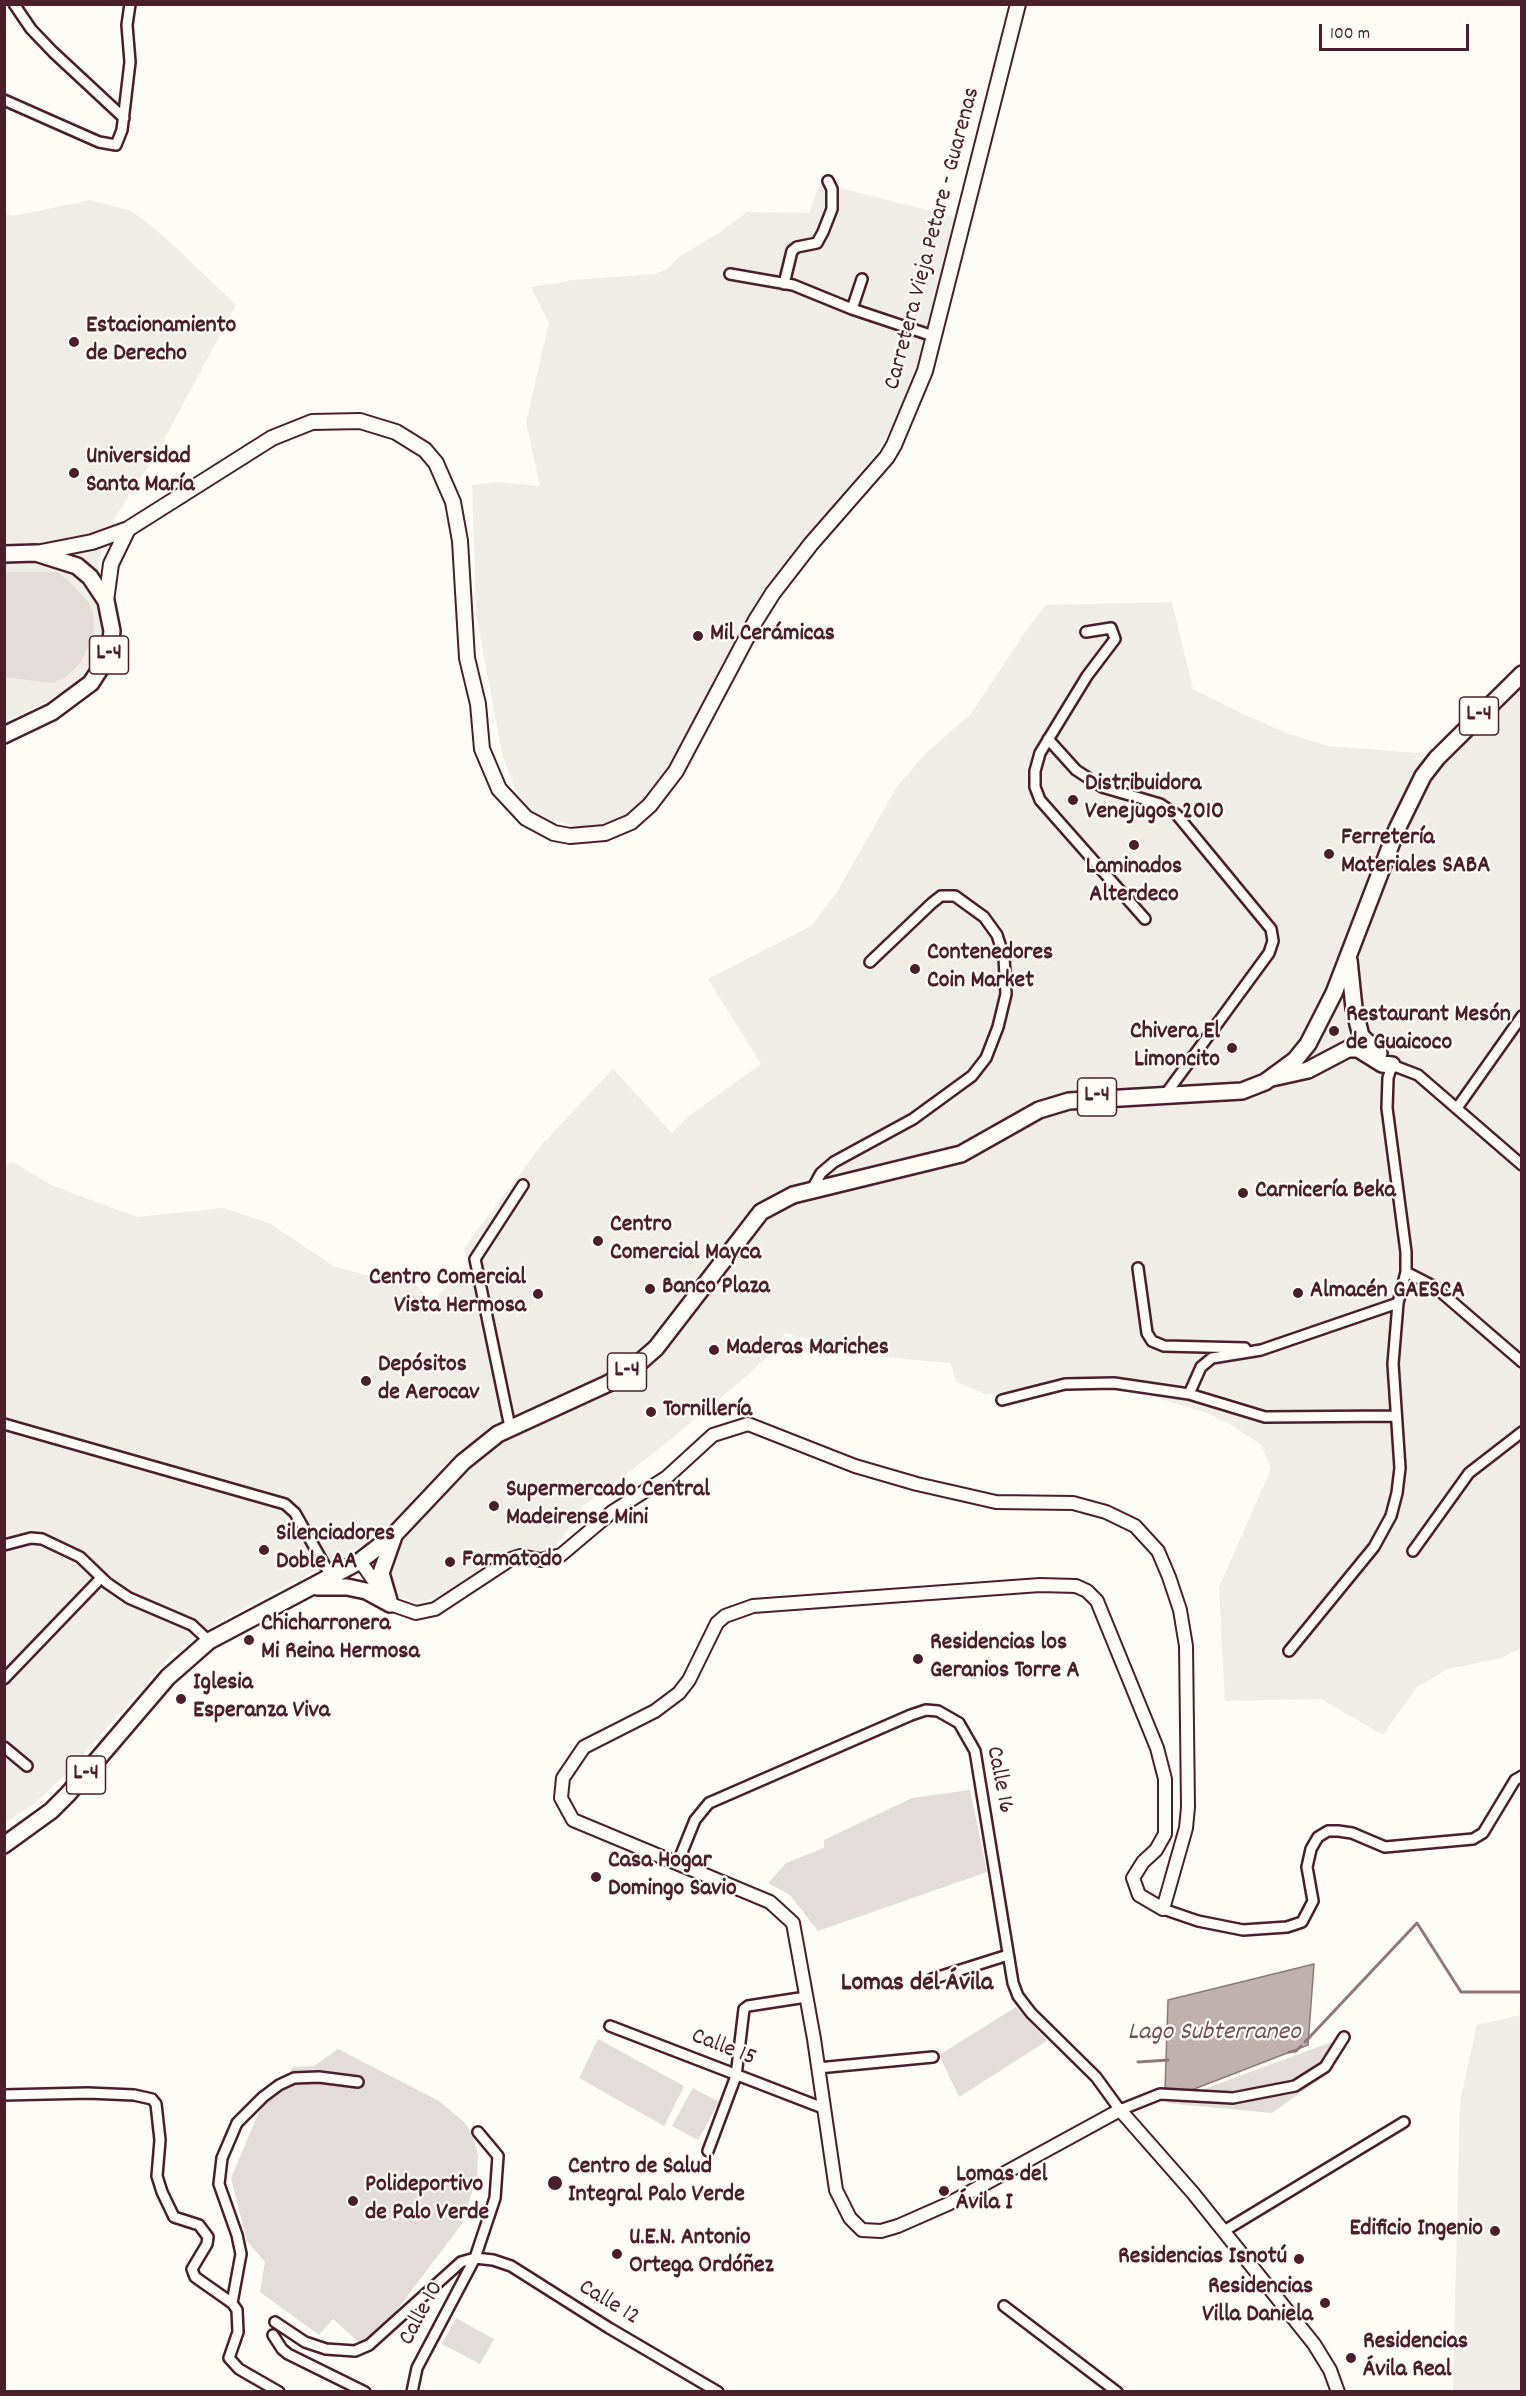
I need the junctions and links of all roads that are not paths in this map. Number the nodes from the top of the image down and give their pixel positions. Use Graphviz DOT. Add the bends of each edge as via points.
graph roads {
  1 [pos="14,4"];
  2 [pos="130,4"];
  3 [pos="1018,4"];
  4 [pos="4,100"];
  5 [pos="124,118"];
  6 [pos="828,181"];
  7 [pos="730,274"];
  8 [pos="862,279"];
  9 [pos="784,284"];
  10 [pos="852,309"];
  11 [pos="933,336"];
  12 [pos="128,529"];
  13 [pos="36,553"];
  14 [pos="4,554"];
  15 [pos="106,601"];
  16 [pos="1086,632"];
  17 [pos="1521,674"];
  18 [pos="4,735"];
  19 [pos="1048,740"];
  20 [pos="1145,919"];
  21 [pos="1349,957"];
  22 [pos="870,962"];
  23 [pos="1521,1016"];
  24 [pos="1392,1065"];
  25 [pos="1269,1079"];
  26 [pos="1165,1095"];
  27 [pos="1458,1108"];
  28 [pos="1521,1163"];
  29 [pos="523,1185"];
  30 [pos="811,1191"];
  31 [pos="1137,1268"];
  32 [pos="1406,1272"];
  33 [pos="1398,1303"];
  34 [pos="1266,1348"];
  35 [pos="1521,1362"];
  36 [pos="1189,1394"];
  37 [pos="1002,1400"];
  38 [pos="1395,1416"];
  39 [pos="4,1424"];
  40 [pos="510,1427"];
  41 [pos="1521,1432"];
  42 [pos="395,1534"];
  43 [pos="4,1545"];
  44 [pos="1413,1551"];
  45 [pos="360,1561"];
  46 [pos="101,1578"];
  47 [pos="332,1578"];
  48 [pos="314,1587"];
  49 [pos="390,1604"];
  50 [pos="208,1641"];
  51 [pos="1289,1651"];
  52 [pos="4,1679"];
  53 [pos="4,1747"];
  54 [pos="27,1766"];
  55 [pos="1521,1776"];
  56 [pos="4,1845"];
  57 [pos="678,1862"];
  58 [pos="1163,1910"];
  59 [pos="1008,1955"];
  60 [pos="932,1979"];
  61 [pos="806,1997"];
  62 [pos="610,2026"];
  63 [pos="1344,2037"];
  64 [pos="933,2057"];
  65 [pos="818,2068"];
  66 [pos="736,2076"];
  67 [pos="358,2082"];
  68 [pos="4,2095"];
  69 [pos="824,2108"];
  70 [pos="1120,2110"];
  71 [pos="1404,2122"];
  72 [pos="478,2132"];
  73 [pos="708,2151"];
  74 [pos="1224,2231"];
  75 [pos="475,2258"];
  76 [pos="232,2303"];
  77 [pos="1004,2307"];
  78 [pos="274,2322"];
  79 [pos="273,2335"];
  80 [pos="279,2391"];
  81 [pos="365,2391"];
  82 [pos="412,2391"];
  83 [pos="718,2391"];
  84 [pos="1117,2391"];
  85 [pos="1338,2391"];
  1 -- 5 [label="street" via="53,52"];
  2 -- 5 [label="street" via="130,62"];
  3 -- 11 [label="main road, Carretera Vieja Petare - Guarenas"];
  4 -- 5 [label="street" via="108,146 121,139"];
  6 -- 9 [label="street" via="832,209 823,232 817,243 792,251"];
  7 -- 9 [label="street"];
  8 -- 10 [label="street"];
  9 -- 10 [label="street"];
  10 -- 11 [label="street"];
  11 -- 12 [label="main road, Carretera Vieja Petare - Guarenas" via="919,388 891,452 811,544 768,601 664,788 640,815 604,833 570,836 540,826 513,807 489,768 482,749 478,704 467,658 460,541 453,502 436,464 410,439 360,421 312,422 272,438"];
  12 -- 13 [label="main road, Carretera Vieja Petare - Guarenas" via="92,542"];
  12 -- 15 [label="main road" via="111,564"];
  13 -- 14 [label="main road, L-4"];
  13 -- 15 [label="main road, L-4" via="78,566"];
  15 -- 18 [label="main road, L-4" via="111,643 98,675 52,712"];
  16 -- 19 [label="street" via="1111,628 1115,639"];
  17 -- 21 [label="main road, L-4" via="1423,776 1397,829"];
  19 -- 20 [label="street" via="1035,771 1040,800"];
  19 -- 26 [label="street" via="1063,758 1102,787 1160,804 1176,814 1271,928 1273,942 1269,953"];
  21 -- 24 [label="main road" via="1361,1036"];
  21 -- 25 [label="main road, L-4" via="1308,1044 1295,1060"];
  22 -- 30 [label="street" via="941,896 955,896 984,916 997,935 1004,957 1006,994 998,1028 987,1058 972,1076 913,1119 834,1162 821,1173"];
  23 -- 27 [label="street"];
  24 -- 25 [label="main road" via="1382,1064 1358,1049 1348,1049 1308,1070"];
  24 -- 27 [label="street" via="1418,1075"];
  24 -- 32 [label="street" via="1388,1108"];
  25 -- 26 [label="main road, L-4" via="1242,1091"];
  26 -- 30 [label="main road, L-4" via="1069,1101 1039,1110 961,1154"];
  27 -- 28 [label="street"];
  29 -- 40 [label="street" via="475,1259"];
  30 -- 40 [label="main road, L-4" via="793,1195 762,1212 656,1348 632,1369"];
  31 -- 34 [label="street" via="1146,1333 1152,1341 1164,1346"];
  32 -- 33 [label="street"];
  32 -- 35 [label="street" via="1435,1287"];
  33 -- 34 [label="street"];
  33 -- 38 [label="street" via="1393,1364"];
  34 -- 36 [label="street" via="1212,1358 1201,1367"];
  36 -- 37 [label="street" via="1114,1383 1065,1384"];
  36 -- 38 [label="street" via="1265,1417"];
  38 -- 51 [label="street" via="1400,1468 1391,1516 1374,1547"];
  39 -- 47 [label="street" via="285,1504 295,1513"];
  40 -- 42 [label="main road, L-4" via="463,1462"];
  41 -- 44 [label="street" via="1468,1473"];
  42 -- 45 [label="main road, L-4"];
  42 -- 49 [label="main road" via="381,1573"];
  43 -- 46 [label="street" via="42,1539 80,1557"];
  45 -- 47 [label="main road, L-4"];
  45 -- 49 [label="street"];
  46 -- 50 [label="street" via="129,1598 192,1625"];
  46 -- 52 [label="street"];
  47 -- 48 [label="main road, L-4"];
  48 -- 49 [label="main road" via="366,1591"];
  48 -- 50 [label="main road, L-4"];
  49 -- 58 [label="street" via="405,1611 425,1612 448,1602 511,1559 520,1556 541,1560 561,1555 612,1512 667,1477 713,1435 748,1424 855,1466 917,1484 996,1502 1073,1503 1106,1512 1134,1526 1158,1551 1180,1610 1186,1646 1188,1807 1186,1828"];
  50 -- 56 [label="main road, L-4" via="168,1677 68,1794"];
  53 -- 54 [label="street"];
  55 -- 58 [label="street" via="1483,1833 1473,1839 1385,1847 1352,1833 1328,1831 1318,1837 1307,1867 1313,1901 1302,1923 1243,1930"];
  57 -- 58 [label="street" via="573,1820 561,1798 563,1778 584,1746 655,1711 679,1693 724,1616 753,1606 1076,1586 1098,1601 1157,1748 1164,1779 1165,1834 1133,1878 1139,1895"];
  57 -- 59 [label="street, Calle 16" via="695,1820 710,1803 911,1715 938,1711 959,1723 975,1751"];
  57 -- 61 [label="street" via="783,1911 793,1923 797,1937"];
  59 -- 60 [label="street"];
  59 -- 70 [label="street, Calle 16" via="1018,1996 1096,2077"];
  61 -- 65 [label="street"];
  61 -- 66 [label="street" via="744,2009"];
  62 -- 66 [label="street, Calle 15"];
  63 -- 70 [label="street" via="1325,2067 1295,2086 1233,2098 1160,2094"];
  64 -- 65 [label="street"];
  65 -- 69 [label="street"];
  66 -- 69 [label="street, Calle 15"];
  66 -- 73 [label="street"];
  67 -- 76 [label="street" via="294,2078 257,2102 237,2123 222,2158 219,2184 241,2254"];
  68 -- 76 [label="street" via="88,2093 152,2099 160,2140 157,2176 162,2192 174,2217 198,2225 208,2237 192,2269 195,2277"];
  69 -- 70 [label="street" via="836,2190 843,2206 862,2230 880,2232 948,2204"];
  70 -- 74 [label="street"];
  71 -- 74 [label="street"];
  72 -- 75 [label="street, Calle 10" via="498,2156 498,2168 495,2198"];
  74 -- 85 [label="street" via="1314,2344"];
  75 -- 78 [label="street" via="460,2262 369,2345 355,2351 326,2349 305,2342"];
  75 -- 82 [label="street, Calle 10" via="417,2368"];
  75 -- 83 [label="street, Calle 12" via="511,2266"];
  76 -- 80 [label="street" via="237,2310 238,2332 229,2358 239,2369"];
  77 -- 84 [label="street"];
  79 -- 81 [label="street" via="288,2354"];
}
